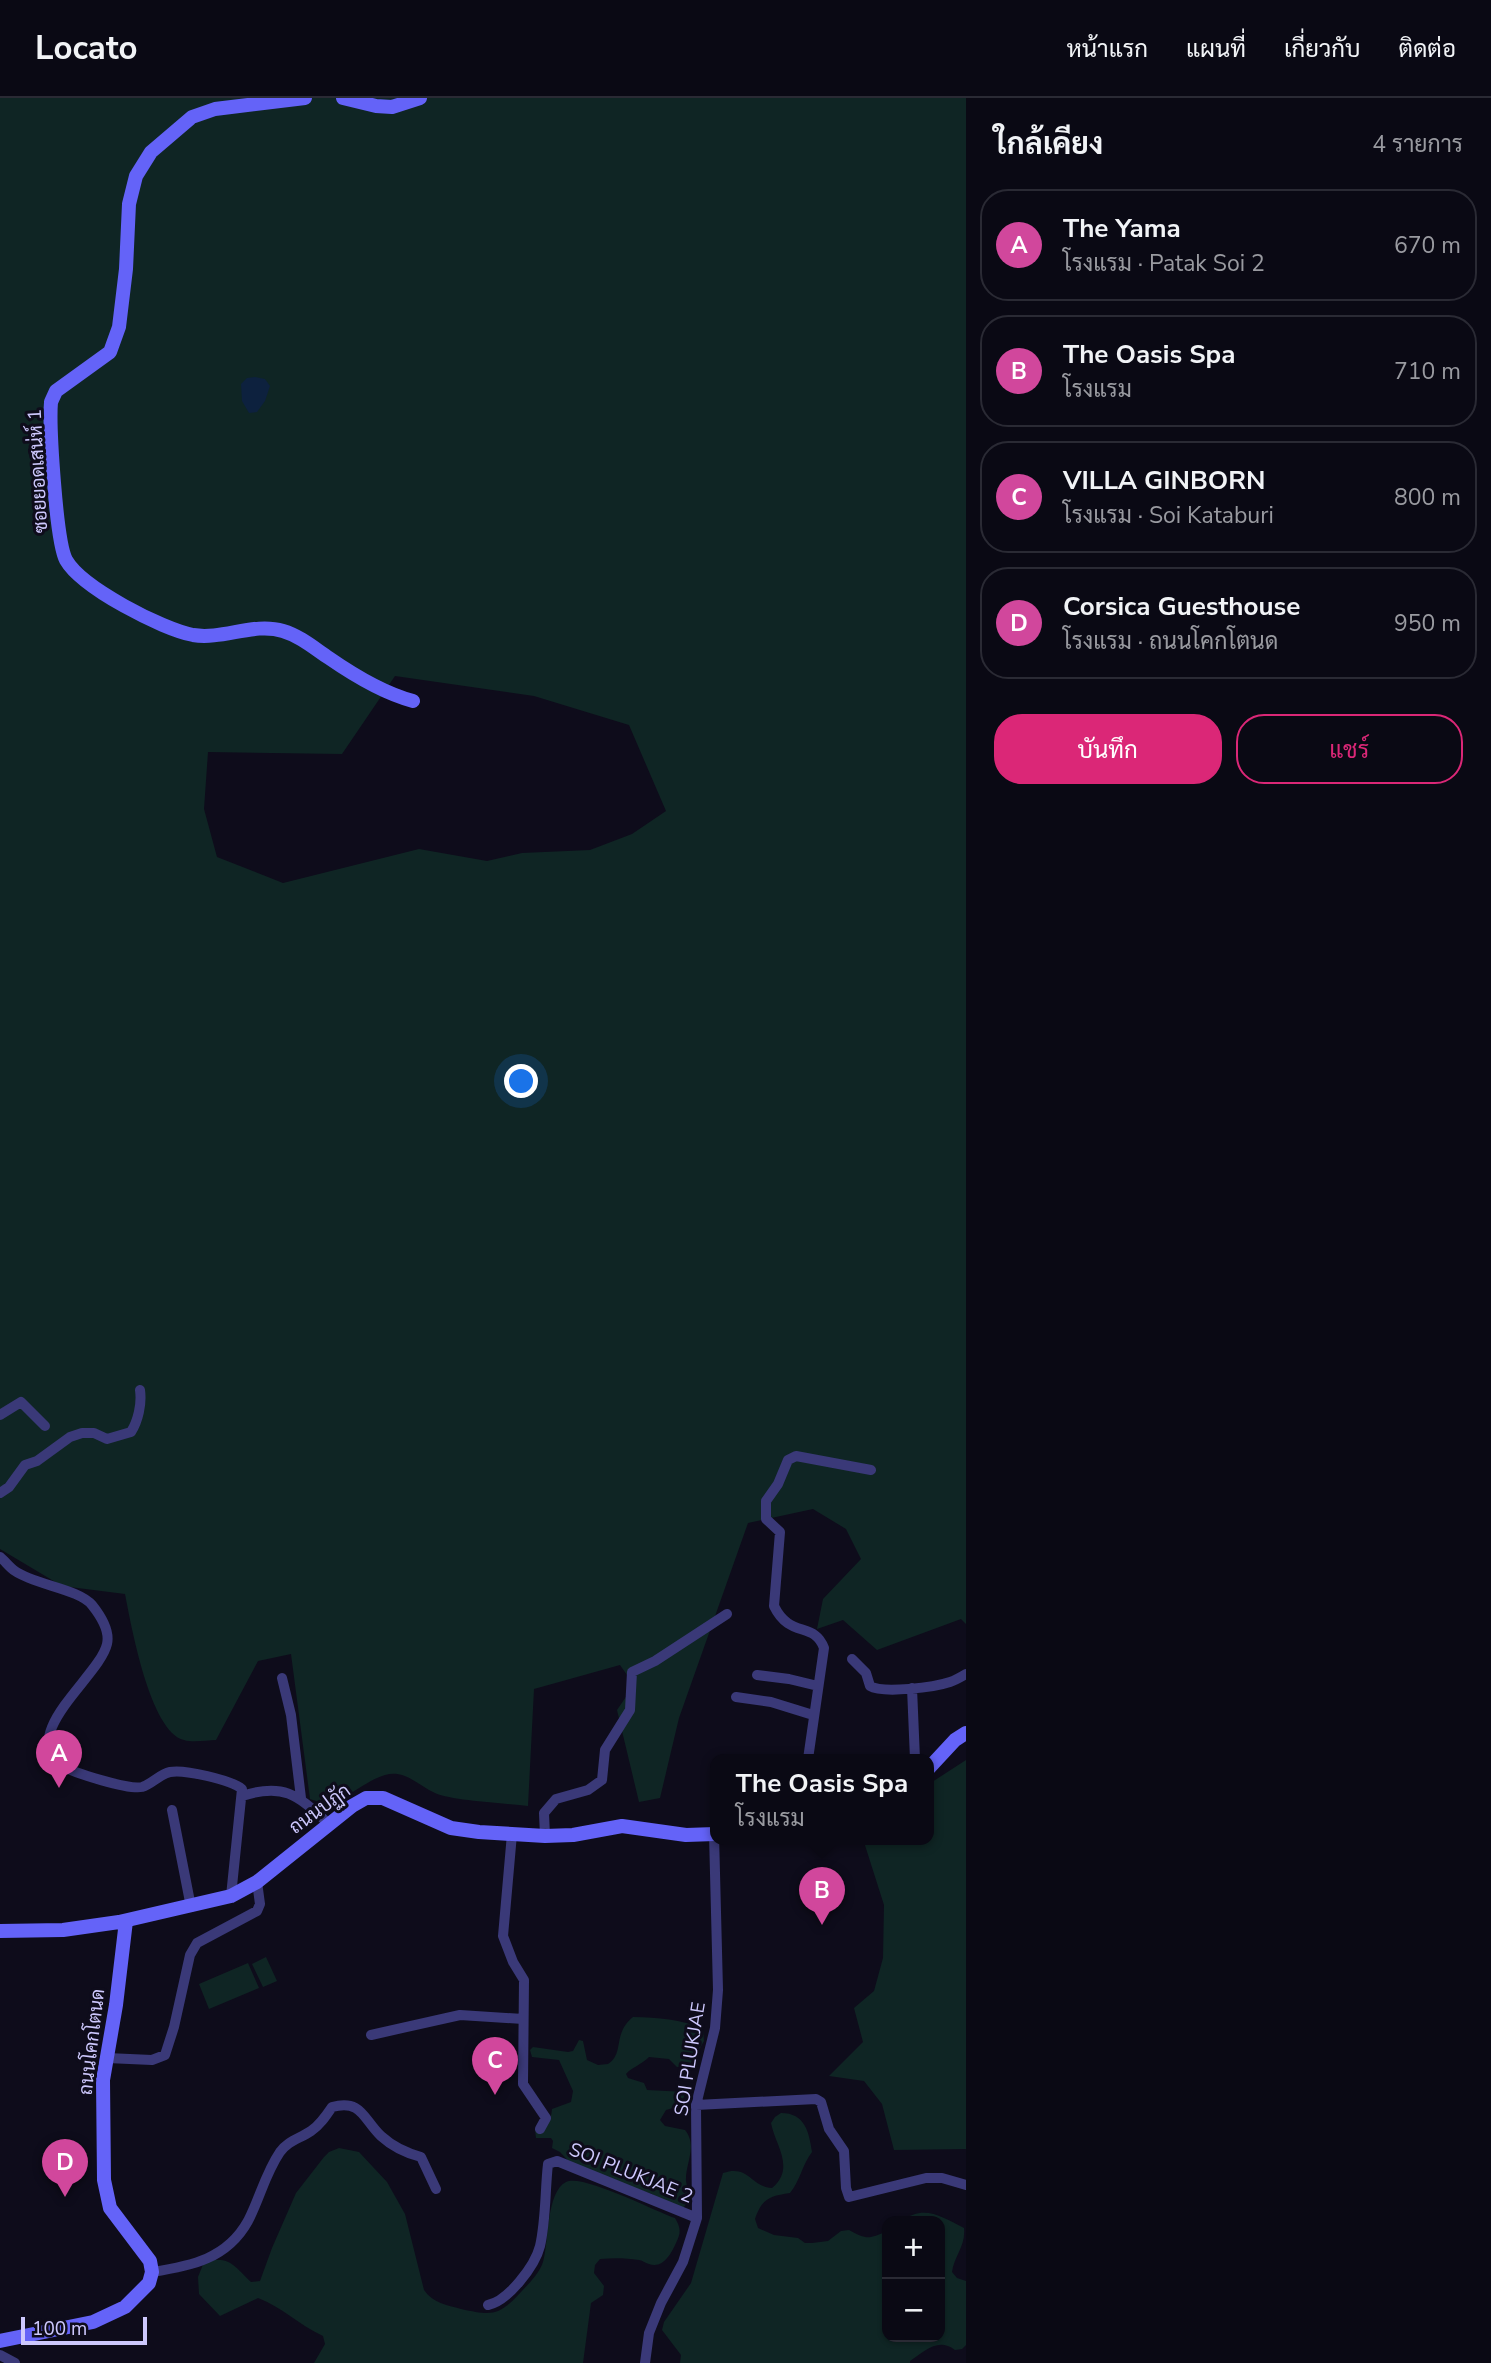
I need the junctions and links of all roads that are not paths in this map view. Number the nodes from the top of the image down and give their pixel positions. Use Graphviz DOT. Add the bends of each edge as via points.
graph roads {
  1 [pos="305,98"];
  2 [pos="343,98"];
  3 [pos="420,98"];
  4 [pos="414,701"];
  5 [pos="140,1390"];
  6 [pos="0,1415"];
  7 [pos="45,1426"];
  8 [pos="871,1471"];
  9 [pos="0,1493"];
  10 [pos="0,1557"];
  11 [pos="727,1614"];
  12 [pos="852,1659"];
  13 [pos="966,1674"];
  14 [pos="757,1675"];
  15 [pos="282,1678"];
  16 [pos="818,1686"];
  17 [pos="912,1688"];
  18 [pos="737,1697"];
  19 [pos="813,1715"];
  20 [pos="966,1733"];
  21 [pos="809,1754"];
  22 [pos="915,1754"];
  23 [pos="934,1763"];
  24 [pos="242,1796"];
  25 [pos="300,1798"];
  26 [pos="172,1810"];
  27 [pos="329,1824"];
  28 [pos="512,1834"];
  29 [pos="710,1834"];
  30 [pos="545,1836"];
  31 [pos="714,1845"];
  32 [pos="257,1881"];
  33 [pos="231,1896"];
  34 [pos="191,1907"];
  35 [pos="127,1921"];
  36 [pos="0,1931"];
  37 [pos="523,2019"];
  38 [pos="371,2035"];
  39 [pos="107,2058"];
  40 [pos="696,2105"];
  41 [pos="540,2129"];
  42 [pos="966,2185"];
  43 [pos="436,2189"];
  44 [pos="697,2218"];
  45 [pos="152,2272"];
  46 [pos="488,2305"];
  47 [pos="0,2341"];
  48 [pos="0,2355"];
  49 [pos="15,2363"];
  50 [pos="645,2363"];
  1 -- 4 [label="street, ซอยยอดเสน่ห์ 1" via="215,109 192,117 151,152 136,176 129,204 119,327 110,352 56,391 51,402 62,548 81,575 115,601 155,621 193,635 280,630 351,673"];
  2 -- 3 [label="street" via="392,107"];
  5 -- 9 [label="street" via="137,1422 131,1433 107,1439 94,1433 70,1437 25,1465"];
  6 -- 7 [label="street" via="21,1402"];
  8 -- 16 [label="street" via="796,1455 788,1460 766,1501 766,1520 780,1532 774,1606 789,1627 820,1638 824,1648"];
  10 -- 24 [label="street" via="15,1571 82,1596 106,1627 103,1655 57,1716 49,1734 49,1751 61,1765 109,1783 141,1787 171,1772 193,1774 235,1783"];
  11 -- 30 [label="street" via="632,1672 630,1710 606,1750 602,1780 588,1790 556,1799 544,1812"];
  12 -- 17 [label="street" via="876,1690"];
  13 -- 17 [label="street" via="950,1682"];
  14 -- 16 [label="street"];
  15 -- 25 [label="street" via="292,1715"];
  16 -- 19 [label="street"];
  17 -- 22 [label="street"];
  18 -- 19 [label="street"];
  19 -- 21 [label="street"];
  20 -- 23 [label="street"];
  24 -- 25 [label="street" via="262,1789"];
  24 -- 33 [label="street"];
  25 -- 27 [label="street"];
  26 -- 34 [label="street"];
  27 -- 28 [label="street, ถนนปฏัก" via="366,1798 383,1798 451,1828"];
  27 -- 32 [label="street, ถนนปฏัก"];
  28 -- 30 [label="street, ถนนปฏัก"];
  28 -- 37 [label="street" via="503,1936 524,1980"];
  29 -- 30 [label="street, ถนนปฏัก" via="622,1826"];
  31 -- 40 [label="street, SOI PLUKJAE" via="718,1990 715,2028"];
  32 -- 33 [label="street, ถนนปฏัก"];
  32 -- 39 [label="street" via="257,1911 197,1943 190,1955 165,2055 152,2060"];
  33 -- 34 [label="street, ถนนปฏัก"];
  34 -- 35 [label="street, ถนนปฏัก"];
  35 -- 36 [label="street, ถนนปฏัก" via="63,1930"];
  35 -- 39 [label="street, ถนนโคกโตนด"];
  37 -- 38 [label="street" via="460,2015"];
  37 -- 41 [label="street" via="523,2084 546,2118"];
  39 -- 45 [label="street, ถนนโคกโตนด" via="104,2180 110,2208 142,2248"];
  40 -- 42 [label="street" via="821,2102 829,2129 844,2151 849,2197 926,2178"];
  40 -- 44 [label="street, SOI PLUKJAE"];
  43 -- 45 [label="street" via="421,2157 405,2153 380,2136 355,2106 342,2104 332,2107 310,2132 289,2141 266,2176 247,2222 228,2248 194,2265"];
  44 -- 46 [label="street, SOI PLUKJAE 2" via="551,2161 540,2248 510,2293"];
  44 -- 50 [label="street, SOI PLUKJAE" via="683,2262 649,2333"];
  45 -- 47 [label="street" via="140,2293 107,2316"];
  48 -- 49 [label="street"];
}
